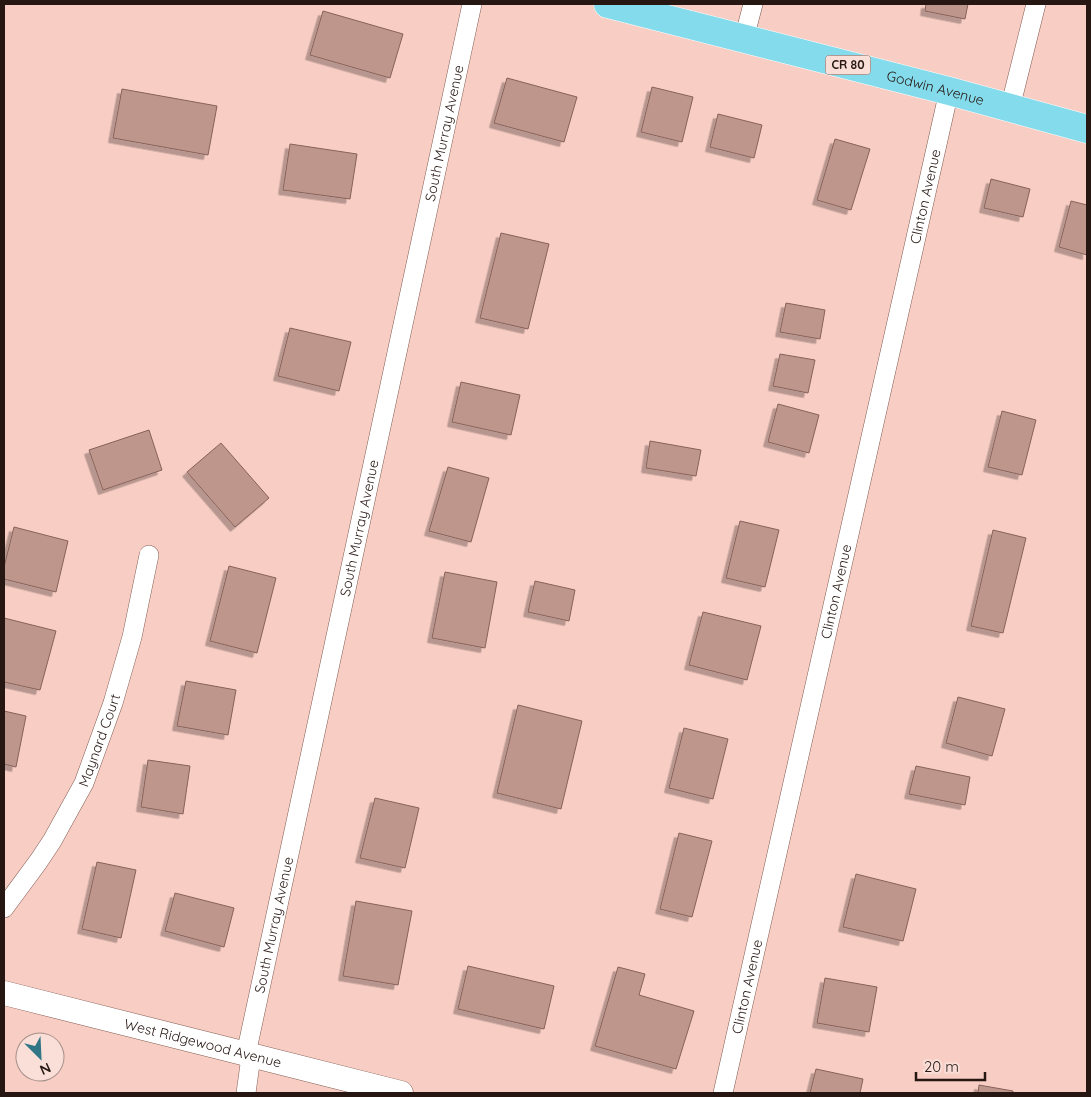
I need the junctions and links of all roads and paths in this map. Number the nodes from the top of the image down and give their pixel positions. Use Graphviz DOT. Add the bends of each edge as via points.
graph roads {
  1 [pos="472,4"];
  2 [pos="608,4"];
  3 [pos="753,4"];
  4 [pos="1036,4"];
  5 [pos="744,39"];
  6 [pos="949,91"];
  7 [pos="1010,108"];
  8 [pos="1087,129"];
  9 [pos="149,555"];
  10 [pos="4,908"];
  11 [pos="4,993"];
  12 [pos="246,1054"];
  13 [pos="246,1093"];
  14 [pos="401,1093"];
  15 [pos="722,1093"];
  1 -- 12 [label="street, South Murray Avenue"];
  2 -- 5 [label="main road, Godwin Avenue / CR 80"];
  3 -- 5 [label="street"];
  4 -- 7 [label="street"];
  5 -- 6 [label="main road, Godwin Avenue / CR 80"];
  6 -- 7 [label="main road, Godwin Avenue / CR 80"];
  6 -- 15 [label="street, Clinton Avenue"];
  7 -- 8 [label="main road, Godwin Avenue / CR 80"];
  9 -- 10 [label="street, Maynard Court" via="132,637 113,703 84,783 52,841"];
  11 -- 12 [label="street, West Ridgewood Avenue"];
  12 -- 13 [label="street, South Murray Avenue" via="250,1064"];
  12 -- 14 [label="street, West Ridgewood Avenue"];
}
